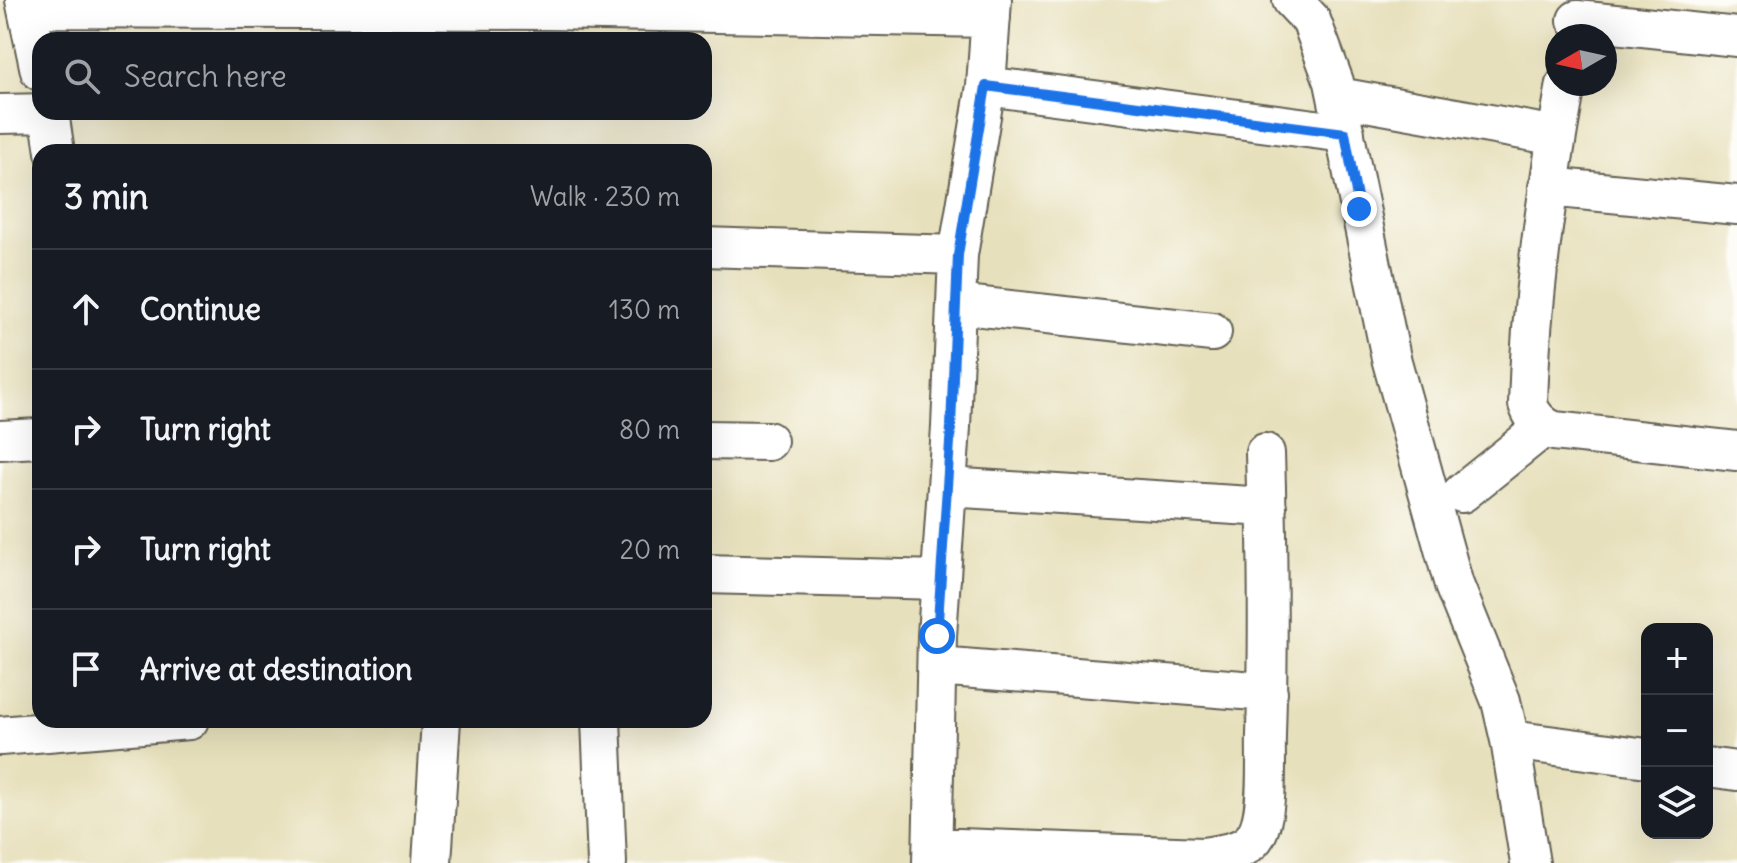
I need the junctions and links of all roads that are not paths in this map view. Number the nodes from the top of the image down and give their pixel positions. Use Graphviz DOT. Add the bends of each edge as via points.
graph roads {
  1 [pos="1292,0"];
  2 [pos="26,4"];
  3 [pos="456,5"];
  4 [pos="992,9"];
  5 [pos="1577,19"];
  6 [pos="32,33"];
  7 [pos="1737,37"];
  8 [pos="986,86"];
  9 [pos="1564,96"];
  10 [pos="1338,97"];
  11 [pos="32,113"];
  12 [pos="0,114"];
  13 [pos="50,120"];
  14 [pos="1345,133"];
  15 [pos="1557,136"];
  16 [pos="54,144"];
  17 [pos="1548,187"];
  18 [pos="1737,205"];
  19 [pos="712,247"];
  20 [pos="958,255"];
  21 [pos="956,304"];
  22 [pos="1212,332"];
  23 [pos="1544,427"];
  24 [pos="32,438"];
  25 [pos="0,440"];
  26 [pos="712,440"];
  27 [pos="768,441"];
  28 [pos="1737,451"];
  29 [pos="1265,453"];
  30 [pos="947,487"];
  31 [pos="1462,493"];
  32 [pos="1267,507"];
  33 [pos="712,574"];
  34 [pos="941,580"];
  35 [pos="937,666"];
  36 [pos="1268,692"];
  37 [pos="94,728"];
  38 [pos="440,728"];
  39 [pos="601,728"];
  40 [pos="0,736"];
  41 [pos="1510,740"];
  42 [pos="1641,757"];
  43 [pos="1713,768"];
  44 [pos="1737,771"];
  45 [pos="932,855"];
  46 [pos="432,863"];
  47 [pos="607,863"];
  48 [pos="1530,863"];
  1 -- 10 [label="street" via="1311,20"];
  2 -- 3 [label="street"];
  2 -- 6 [label="street"];
  3 -- 4 [label="street"];
  4 -- 8 [label="street"];
  5 -- 7 [label="street"];
  8 -- 14 [label="street"];
  8 -- 20 [label="street"];
  9 -- 15 [label="street"];
  10 -- 14 [label="street"];
  10 -- 15 [label="street"];
  11 -- 12 [label="street"];
  13 -- 16 [label="street"];
  14 -- 41 [label="street" via="1391,358 1454,585 1501,701"];
  15 -- 17 [label="street"];
  17 -- 18 [label="street"];
  17 -- 23 [label="street" via="1530,333 1528,404"];
  19 -- 20 [label="street"];
  20 -- 21 [label="street"];
  21 -- 22 [label="street"];
  21 -- 30 [label="street"];
  23 -- 28 [label="street"];
  23 -- 31 [label="street"];
  24 -- 25 [label="street"];
  26 -- 27 [label="street"];
  29 -- 32 [label="street"];
  30 -- 32 [label="street"];
  30 -- 34 [label="street"];
  32 -- 36 [label="street"];
  33 -- 34 [label="street"];
  34 -- 35 [label="street"];
  35 -- 36 [label="street"];
  35 -- 45 [label="street"];
  36 -- 45 [label="street" via="1262,817 1254,839 1233,852 1203,857"];
  37 -- 40 [label="street"];
  38 -- 46 [label="street"];
  39 -- 47 [label="street"];
  41 -- 42 [label="street"];
  41 -- 48 [label="street"];
  43 -- 44 [label="street"];
}
